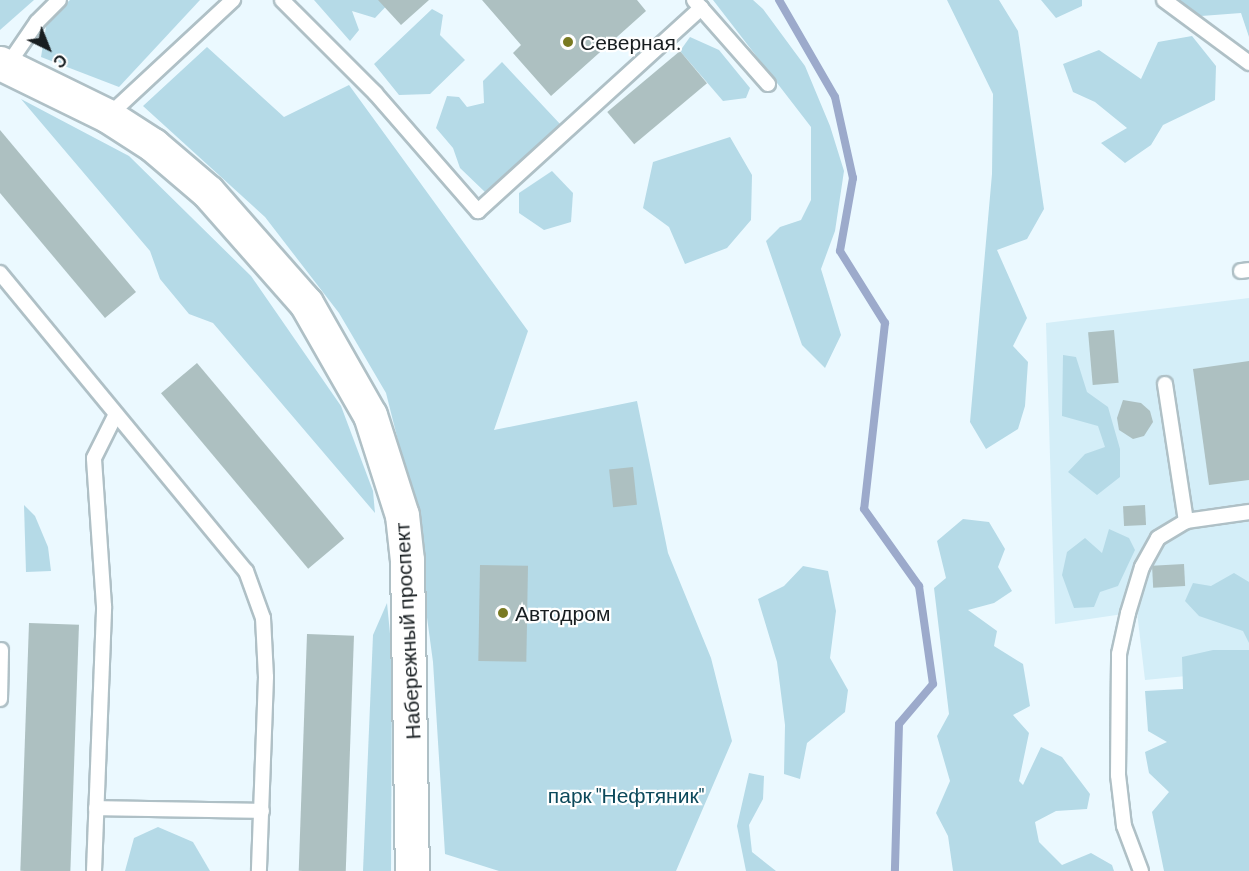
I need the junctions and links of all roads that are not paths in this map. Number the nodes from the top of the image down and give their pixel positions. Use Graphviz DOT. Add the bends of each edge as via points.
graph roads {
  1 [pos="59,0"];
  2 [pos="232,0"];
  3 [pos="282,0"];
  4 [pos="1164,0"];
  5 [pos="697,4"];
  6 [pos="1249,63"];
  7 [pos="4,64"];
  8 [pos="768,84"];
  9 [pos="108,116"];
  10 [pos="0,273"];
  11 [pos="1165,384"];
  12 [pos="116,414"];
  13 [pos="1249,512"];
  14 [pos="1186,521"];
  15 [pos="2,650"];
  16 [pos="0,699"];
  17 [pos="96,808"];
  18 [pos="262,811"];
  19 [pos="94,871"];
  20 [pos="259,871"];
  21 [pos="412,871"];
  22 [pos="1141,871"];
  1 -- 7 [label="lane"];
  2 -- 9 [label="lane"];
  3 -- 5 [label="lane" via="375,93 478,211"];
  4 -- 6 [label="lane"];
  5 -- 8 [label="lane"];
  7 -- 9 [label="main road, Набережный проспект"];
  9 -- 21 [label="main road, Набережный проспект" via="200,185 252,239 306,303 370,415 402,515 408,560"];
  10 -- 12 [label="lane"];
  11 -- 14 [label="lane"];
  12 -- 17 [label="lane" via="94,458 104,606"];
  12 -- 18 [label="lane" via="249,580 263,618"];
  13 -- 14 [label="lane"];
  14 -- 22 [label="lane" via="1158,538 1142,567 1119,654 1118,775 1124,826"];
  15 -- 16 [label="lane"];
  17 -- 18 [label="lane"];
  17 -- 19 [label="lane"];
  18 -- 20 [label="lane"];
}
